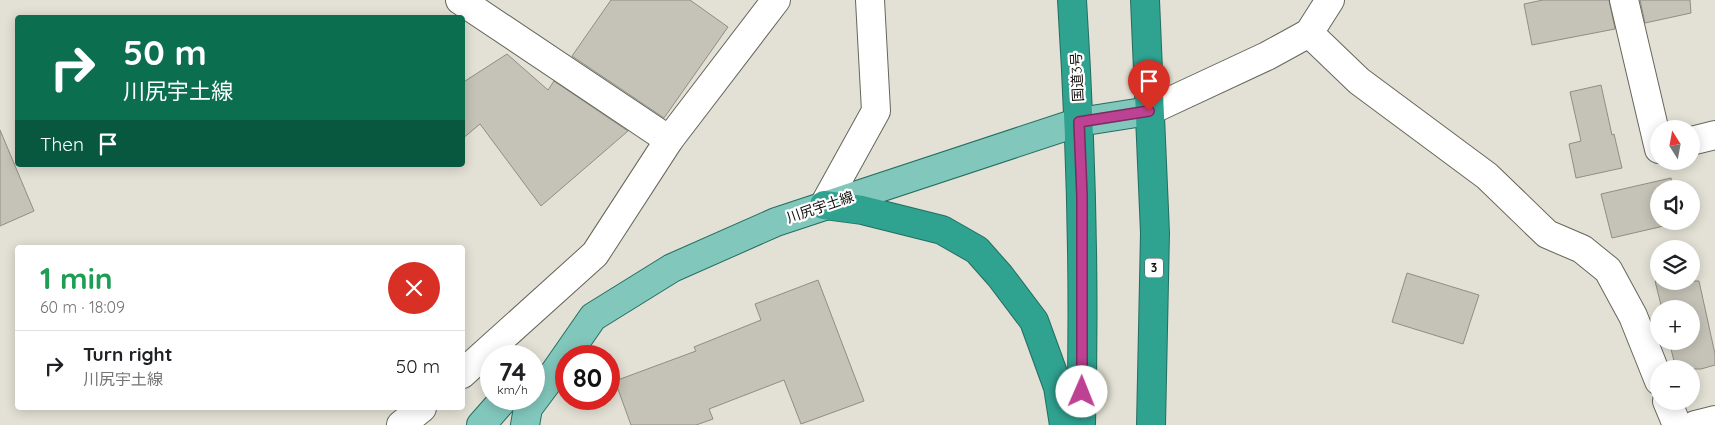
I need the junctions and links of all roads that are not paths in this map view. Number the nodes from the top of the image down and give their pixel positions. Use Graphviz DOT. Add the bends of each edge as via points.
graph roads {
  1 [pos="460,0"];
  2 [pos="776,0"];
  3 [pos="870,0"];
  4 [pos="1072,0"];
  5 [pos="1145,0"];
  6 [pos="1330,0"];
  7 [pos="1624,0"];
  8 [pos="1309,33"];
  9 [pos="1149,111"];
  10 [pos="1652,120"];
  11 [pos="1079,122"];
  12 [pos="1715,135"];
  13 [pos="1700,139"];
  14 [pos="669,140"];
  15 [pos="824,205"];
  16 [pos="1651,360"];
  17 [pos="465,371"];
  18 [pos="545,377"];
  19 [pos="420,410"];
  20 [pos="494,410"];
  21 [pos="528,410"];
  22 [pos="1671,410"];
  23 [pos="1715,420"];
  24 [pos="401,425"];
  25 [pos="481,425"];
  26 [pos="525,425"];
  27 [pos="1064,425"];
  28 [pos="1081,425"];
  29 [pos="1151,425"];
  30 [pos="1677,425"];
  31 [pos="1695,425"];
  1 -- 14 [label="street"];
  2 -- 14 [label="street"];
  3 -- 15 [label="street" via="876,111"];
  4 -- 11 [label="highway, 国道3号"];
  5 -- 9 [label="highway, 3"];
  6 -- 8 [label="street"];
  7 -- 10 [label="street"];
  8 -- 9 [label="street"];
  8 -- 16 [label="street" via="1360,81 1487,176 1547,234 1582,248 1608,270 1633,316"];
  9 -- 11 [label="main road, 川尻宇土線"];
  9 -- 29 [label="highway, 3" via="1154,233"];
  11 -- 15 [label="main road, 川尻宇土線"];
  11 -- 28 [label="highway, 国道3号"];
  12 -- 13 [label="street"];
  14 -- 17 [label="street" via="595,254"];
  15 -- 18 [label="main road, 川尻宇土線" via="776,222 672,268 593,317"];
  15 -- 27 [label="highway" via="862,210 942,230 976,250 1034,321 1058,388"];
  19 -- 24 [label="street"];
  20 -- 25 [label="main road"];
  21 -- 26 [label="main road, 川尻宇土線"];
  22 -- 30 [label="street"];
  23 -- 31 [label="street"];
}
